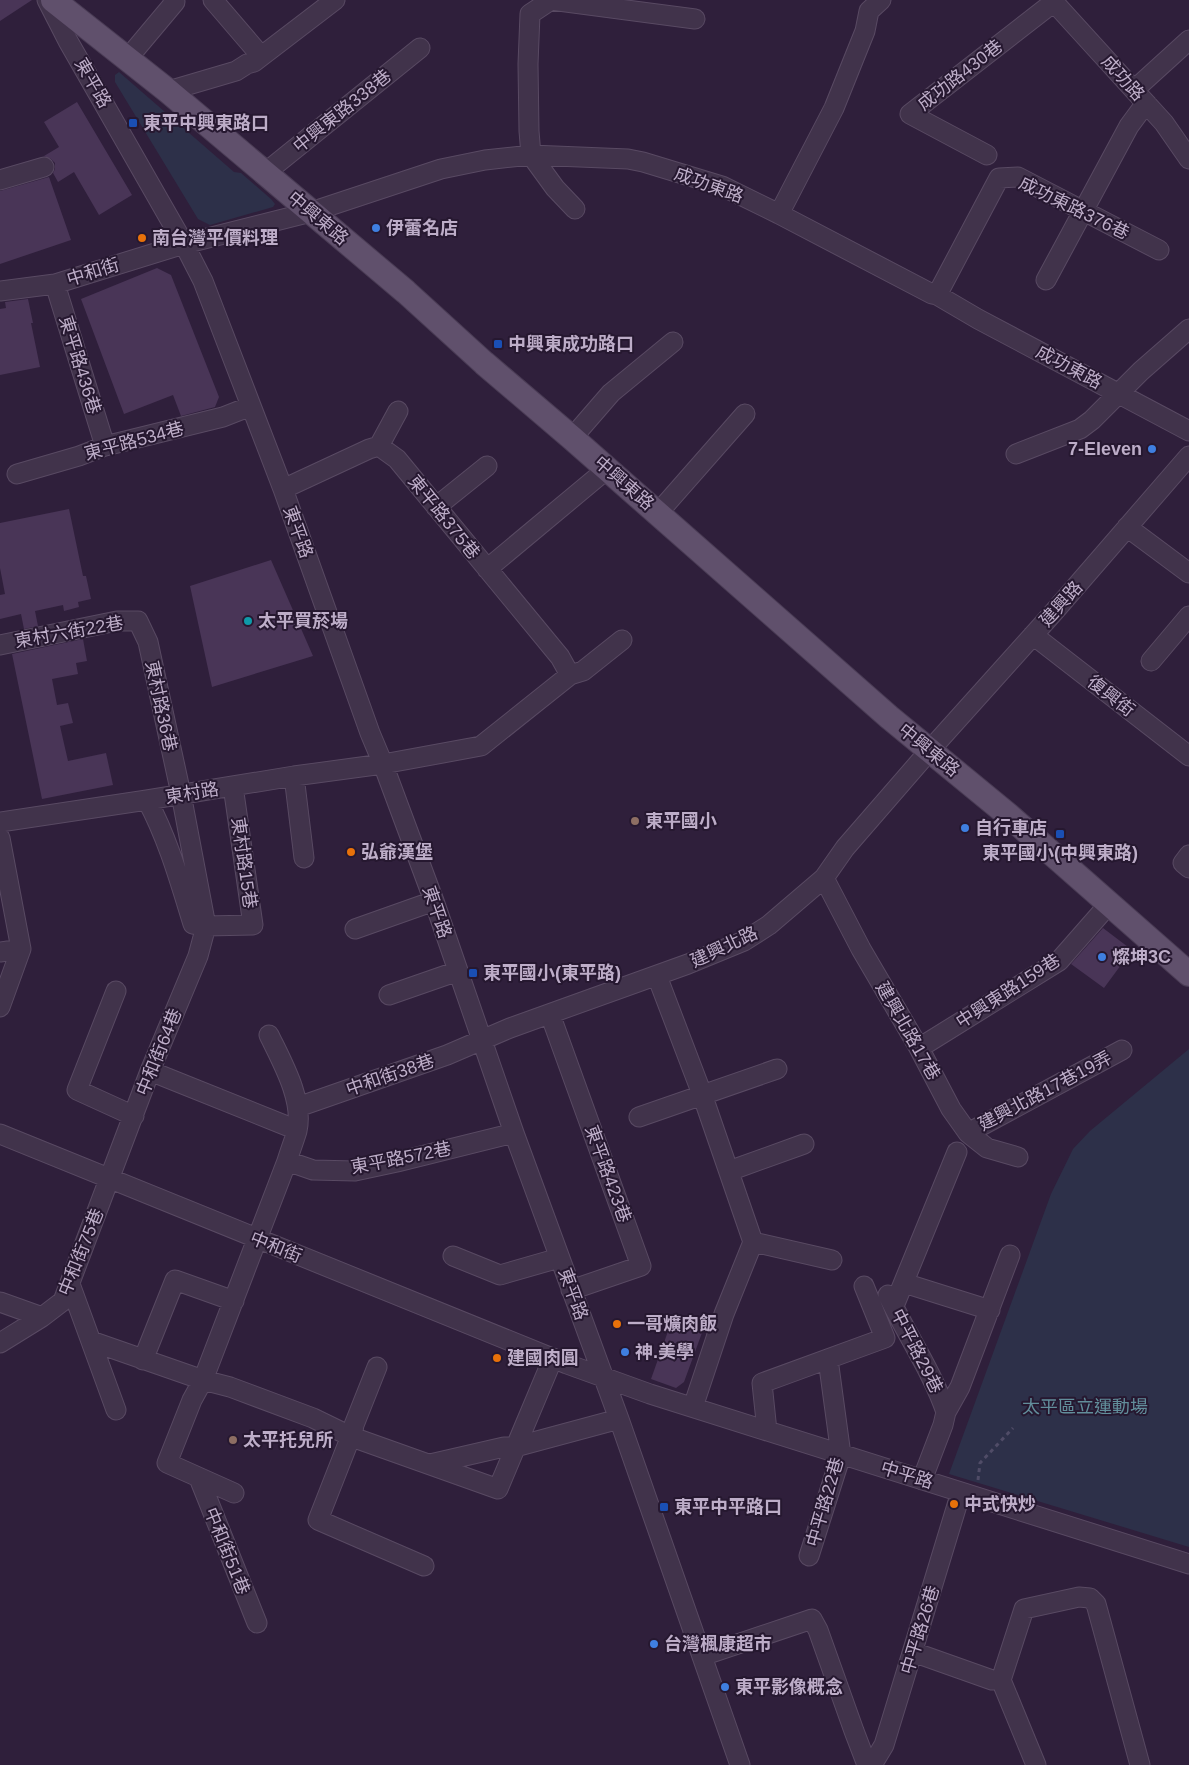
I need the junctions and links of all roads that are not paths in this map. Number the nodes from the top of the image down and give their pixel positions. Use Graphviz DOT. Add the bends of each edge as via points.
graph roads {
  1 [pos="47,0"];
  2 [pos="53,0"];
  3 [pos="173,0"];
  4 [pos="213,0"];
  5 [pos="335,0"];
  6 [pos="881,0"];
  7 [pos="1053,1"];
  8 [pos="695,19"];
  9 [pos="1189,40"];
  10 [pos="420,48"];
  11 [pos="260,56"];
  12 [pos="128,58"];
  13 [pos="168,91"];
  14 [pos="1140,97"];
  15 [pos="531,154"];
  16 [pos="987,155"];
  17 [pos="1189,159"];
  18 [pos="44,167"];
  19 [pos="265,173"];
  20 [pos="0,180"];
  21 [pos="575,209"];
  22 [pos="1084,211"];
  23 [pos="311,212"];
  24 [pos="779,214"];
  25 [pos="184,244"];
  26 [pos="1159,250"];
  27 [pos="1046,280"];
  28 [pos="55,284"];
  29 [pos="0,291"];
  30 [pos="937,295"];
  31 [pos="1189,330"];
  32 [pos="673,342"];
  33 [pos="1118,393"];
  34 [pos="251,406"];
  35 [pos="398,411"];
  36 [pos="745,414"];
  37 [pos="1189,431"];
  38 [pos="572,438"];
  39 [pos="105,446"];
  40 [pos="379,446"];
  41 [pos="1016,454"];
  42 [pos="1189,456"];
  43 [pos="487,466"];
  44 [pos="607,469"];
  45 [pos="17,474"];
  46 [pos="283,489"];
  47 [pos="436,508"];
  48 [pos="658,513"];
  49 [pos="1127,527"];
  50 [pos="487,569"];
  51 [pos="1189,573"];
  52 [pos="1189,616"];
  53 [pos="138,621"];
  54 [pos="1032,635"];
  55 [pos="622,640"];
  56 [pos="0,645"];
  57 [pos="1151,661"];
  58 [pos="570,675"];
  59 [pos="930,750"];
  60 [pos="1189,756"];
  61 [pos="383,764"];
  62 [pos="294,776"];
  63 [pos="233,786"];
  64 [pos="181,794"];
  65 [pos="147,800"];
  66 [pos="0,822"];
  67 [pos="0,838"];
  68 [pos="1189,855"];
  69 [pos="304,858"];
  70 [pos="1189,868"];
  71 [pos="824,878"];
  72 [pos="434,901"];
  73 [pos="1109,904"];
  74 [pos="206,926"];
  75 [pos="355,929"];
  76 [pos="21,949"];
  77 [pos="0,952"];
  78 [pos="458,971"];
  79 [pos="1189,974"];
  80 [pos="657,976"];
  81 [pos="116,991"];
  82 [pos="389,995"];
  83 [pos="0,1007"];
  84 [pos="550,1014"];
  85 [pos="268,1035"];
  86 [pos="482,1040"];
  87 [pos="919,1048"];
  88 [pos="1122,1050"];
  89 [pos="777,1069"];
  90 [pos="150,1071"];
  91 [pos="702,1094"];
  92 [pos="298,1107"];
  93 [pos="134,1116"];
  94 [pos="639,1117"];
  95 [pos="297,1130"];
  96 [pos="514,1133"];
  97 [pos="968,1133"];
  98 [pos="0,1134"];
  99 [pos="804,1144"];
  100 [pos="957,1152"];
  101 [pos="1018,1157"];
  102 [pos="287,1161"];
  103 [pos="729,1172"];
  104 [pos="110,1179"];
  105 [pos="257,1239"];
  106 [pos="754,1242"];
  107 [pos="1010,1255"];
  108 [pos="453,1256"];
  109 [pos="560,1258"];
  110 [pos="832,1260"];
  111 [pos="904,1282"];
  112 [pos="70,1284"];
  113 [pos="864,1286"];
  114 [pos="572,1290"];
  115 [pos="234,1301"];
  116 [pos="0,1302"];
  117 [pos="990,1310"];
  118 [pos="42,1317"];
  119 [pos="91,1341"];
  120 [pos="0,1343"];
  121 [pos="553,1358"];
  122 [pos="828,1359"];
  123 [pos="143,1360"];
  124 [pos="377,1367"];
  125 [pos="603,1376"];
  126 [pos="203,1380"];
  127 [pos="693,1407"];
  128 [pos="116,1410"];
  129 [pos="946,1412"];
  130 [pos="619,1419"];
  131 [pos="767,1431"];
  132 [pos="352,1437"];
  133 [pos="515,1447"];
  134 [pos="841,1455"];
  135 [pos="430,1464"];
  136 [pos="198,1478"];
  137 [pos="922,1480"];
  138 [pos="961,1492"];
  139 [pos="234,1493"];
  140 [pos="809,1556"];
  141 [pos="1189,1564"];
  142 [pos="424,1566"];
  143 [pos="257,1623"];
  144 [pos="913,1652"];
  145 [pos="702,1656"];
  146 [pos="1001,1680"];
  147 [pos="1029,1762"];
  148 [pos="740,1765"];
  149 [pos="867,1765"];
  150 [pos="872,1765"];
  151 [pos="1140,1765"];
  1 -- 25 [label="street, 東平路"];
  2 -- 12 [label="main road, 中興東路"];
  3 -- 12 [label="street" via="175,2"];
  4 -- 11 [label="street"];
  5 -- 11 [label="street"];
  6 -- 24 [label="street" via="869,11 865,32 840,95"];
  7 -- 14 [label="street, 成功路"];
  7 -- 16 [label="street, 成功路430巷" via="910,114"];
  8 -- 15 [label="street" via="551,0 530,14"];
  9 -- 14 [label="street"];
  10 -- 19 [label="street, 中興東路338巷"];
  11 -- 13 [label="street" via="236,71"];
  12 -- 13 [label="main road, 中興東路"];
  13 -- 19 [label="main road, 中興東路"];
  14 -- 17 [label="street, 成功路" via="1164,123"];
  14 -- 22 [label="street" via="1129,126"];
  15 -- 21 [label="street"];
  15 -- 23 [label="street, 成功東路" via="441,169"];
  15 -- 24 [label="street, 成功東路" via="643,162 722,186"];
  18 -- 20 [label="street"];
  19 -- 23 [label="main road, 中興東路"];
  22 -- 26 [label="street, 成功東路376巷"];
  22 -- 27 [label="street"];
  22 -- 30 [label="street, 成功東路376巷" via="1018,178 999,178"];
  23 -- 25 [label="street, 成功東路"];
  23 -- 38 [label="main road, 中興東路"];
  24 -- 30 [label="street, 成功東路"];
  25 -- 28 [label="street, 中和街"];
  25 -- 34 [label="street, 東平路" via="203,281"];
  28 -- 29 [label="street, 中和街"];
  28 -- 39 [label="street, 東平路436巷"];
  30 -- 33 [label="street, 成功東路"];
  31 -- 33 [label="street"];
  32 -- 38 [label="street" via="611,393"];
  33 -- 37 [label="street, 成功東路"];
  33 -- 41 [label="street" via="1080,429"];
  34 -- 39 [label="street, 東平路534巷" via="222,417"];
  34 -- 46 [label="street, 東平路"];
  35 -- 40 [label="street"];
  36 -- 48 [label="street"];
  38 -- 44 [label="main road, 中興東路"];
  39 -- 45 [label="street, 東平路534巷"];
  40 -- 46 [label="street"];
  40 -- 47 [label="street, 東平路375巷" via="397,459"];
  42 -- 49 [label="street, 建興路"];
  43 -- 47 [label="street"];
  44 -- 48 [label="main road, 中興東路"];
  44 -- 50 [label="street"];
  46 -- 61 [label="street, 東平路"];
  47 -- 50 [label="street, 東平路375巷"];
  48 -- 59 [label="main road, 中興東路"];
  49 -- 51 [label="street"];
  49 -- 54 [label="street, 建興路"];
  50 -- 58 [label="street, 東平路375巷" via="560,658"];
  52 -- 57 [label="street"];
  53 -- 56 [label="street, 東村六街22巷" via="117,621"];
  53 -- 64 [label="street, 東村路36巷" via="148,642"];
  54 -- 59 [label="street, 建興路"];
  54 -- 60 [label="street, 復興街"];
  55 -- 58 [label="street" via="583,671"];
  58 -- 61 [label="street" via="481,746"];
  59 -- 71 [label="street, 建興北路" via="845,848"];
  59 -- 73 [label="main road, 中興東路"];
  61 -- 62 [label="street, 東村路"];
  61 -- 72 [label="street, 東平路"];
  62 -- 63 [label="street, 東村路"];
  62 -- 69 [label="street"];
  63 -- 64 [label="street, 東村路"];
  63 -- 74 [label="street, 東村路15巷" via="253,925"];
  64 -- 65 [label="street, 東村路"];
  64 -- 74 [label="street, 中和街64巷"];
  65 -- 66 [label="street, 東村路"];
  65 -- 74 [label="street" via="167,842 194,924"];
  67 -- 76 [label="street"];
  68 -- 70 [label="street" via="1183,863"];
  71 -- 80 [label="street, 建興北路" via="769,925 744,941"];
  71 -- 87 [label="street, 建興北路17巷"];
  72 -- 75 [label="street"];
  72 -- 78 [label="street, 東平路"];
  73 -- 79 [label="main road, 中興東路"];
  73 -- 87 [label="street, 中興東路159巷" via="1059,961"];
  74 -- 90 [label="street, 中和街64巷" via="198,956"];
  76 -- 77 [label="street"];
  76 -- 83 [label="street"];
  78 -- 82 [label="street"];
  78 -- 86 [label="street, 東平路"];
  80 -- 84 [label="street, 建興北路"];
  80 -- 91 [label="street"];
  81 -- 93 [label="street" via="77,1090"];
  84 -- 86 [label="street, 建興北路"];
  84 -- 114 [label="street, 東平路423巷" via="641,1266"];
  85 -- 92 [label="street" via="287,1074"];
  86 -- 92 [label="street, 中和街38巷"];
  86 -- 96 [label="street, 東平路"];
  87 -- 97 [label="street, 建興北路17巷" via="951,1109"];
  88 -- 97 [label="street, 建興北路17巷19弄"];
  89 -- 91 [label="street"];
  90 -- 93 [label="street, 中和街64巷"];
  90 -- 95 [label="street"];
  91 -- 94 [label="street"];
  91 -- 103 [label="street"];
  92 -- 95 [label="street"];
  93 -- 104 [label="street, 中和街64巷"];
  95 -- 102 [label="street"];
  96 -- 102 [label="street, 東平路572巷" via="355,1171 313,1170"];
  96 -- 109 [label="street, 東平路"];
  97 -- 101 [label="street, 建興北路17巷" via="987,1148"];
  98 -- 104 [label="street, 中和街"];
  99 -- 103 [label="street"];
  100 -- 111 [label="street"];
  102 -- 105 [label="street"];
  103 -- 106 [label="street"];
  104 -- 105 [label="street, 中和街"];
  104 -- 112 [label="street, 中和街75巷"];
  105 -- 115 [label="street, 中和街51巷"];
  105 -- 121 [label="street, 中和街"];
  106 -- 110 [label="street"];
  106 -- 127 [label="street" via="724,1314"];
  107 -- 117 [label="street, 中平路29巷"];
  108 -- 109 [label="street" via="500,1275"];
  109 -- 114 [label="street, 東平路"];
  111 -- 117 [label="street, 中平路29巷"];
  111 -- 129 [label="street, 中平路29巷" via="890,1298 938,1390"];
  112 -- 118 [label="street, 中和街75巷" via="64,1301"];
  112 -- 119 [label="street"];
  113 -- 122 [label="street" via="885,1338"];
  114 -- 125 [label="street, 東平路"];
  115 -- 123 [label="street" via="175,1280"];
  115 -- 126 [label="street, 中和街51巷"];
  116 -- 118 [label="street"];
  117 -- 129 [label="street, 中平路29巷" via="960,1387"];
  118 -- 120 [label="street, 中和街75巷"];
  119 -- 123 [label="street"];
  119 -- 128 [label="street"];
  121 -- 125 [label="street, 中和街"];
  121 -- 133 [label="street"];
  122 -- 131 [label="street" via="762,1383"];
  122 -- 134 [label="street, 中平路22巷"];
  123 -- 126 [label="street"];
  124 -- 132 [label="street"];
  125 -- 127 [label="street, 中平路"];
  125 -- 130 [label="street, 東平路"];
  126 -- 132 [label="street" via="313,1418"];
  126 -- 136 [label="street, 中和街51巷" via="167,1463"];
  127 -- 131 [label="street, 中平路"];
  129 -- 137 [label="street, 中平路29巷"];
  130 -- 133 [label="street"];
  130 -- 145 [label="street, 東平路"];
  131 -- 134 [label="street, 中平路"];
  132 -- 135 [label="street"];
  132 -- 142 [label="street" via="318,1520"];
  133 -- 135 [label="street"];
  133 -- 135 [label="street" via="498,1489"];
  134 -- 137 [label="street, 中平路"];
  134 -- 140 [label="street, 中平路22巷"];
  136 -- 139 [label="street, 中和街51巷"];
  136 -- 143 [label="street, 中和街51巷"];
  137 -- 138 [label="street, 中平路"];
  138 -- 141 [label="street, 中平路"];
  138 -- 144 [label="street, 中平路26巷"];
  144 -- 146 [label="street" via="992,1680"];
  144 -- 150 [label="street, 中平路26巷" via="884,1745"];
  145 -- 148 [label="street, 東平路"];
  145 -- 149 [label="street" via="812,1619"];
  146 -- 147 [label="street"];
  146 -- 151 [label="street" via="1024,1609 1080,1597 1090,1598 1096,1604"];
}
